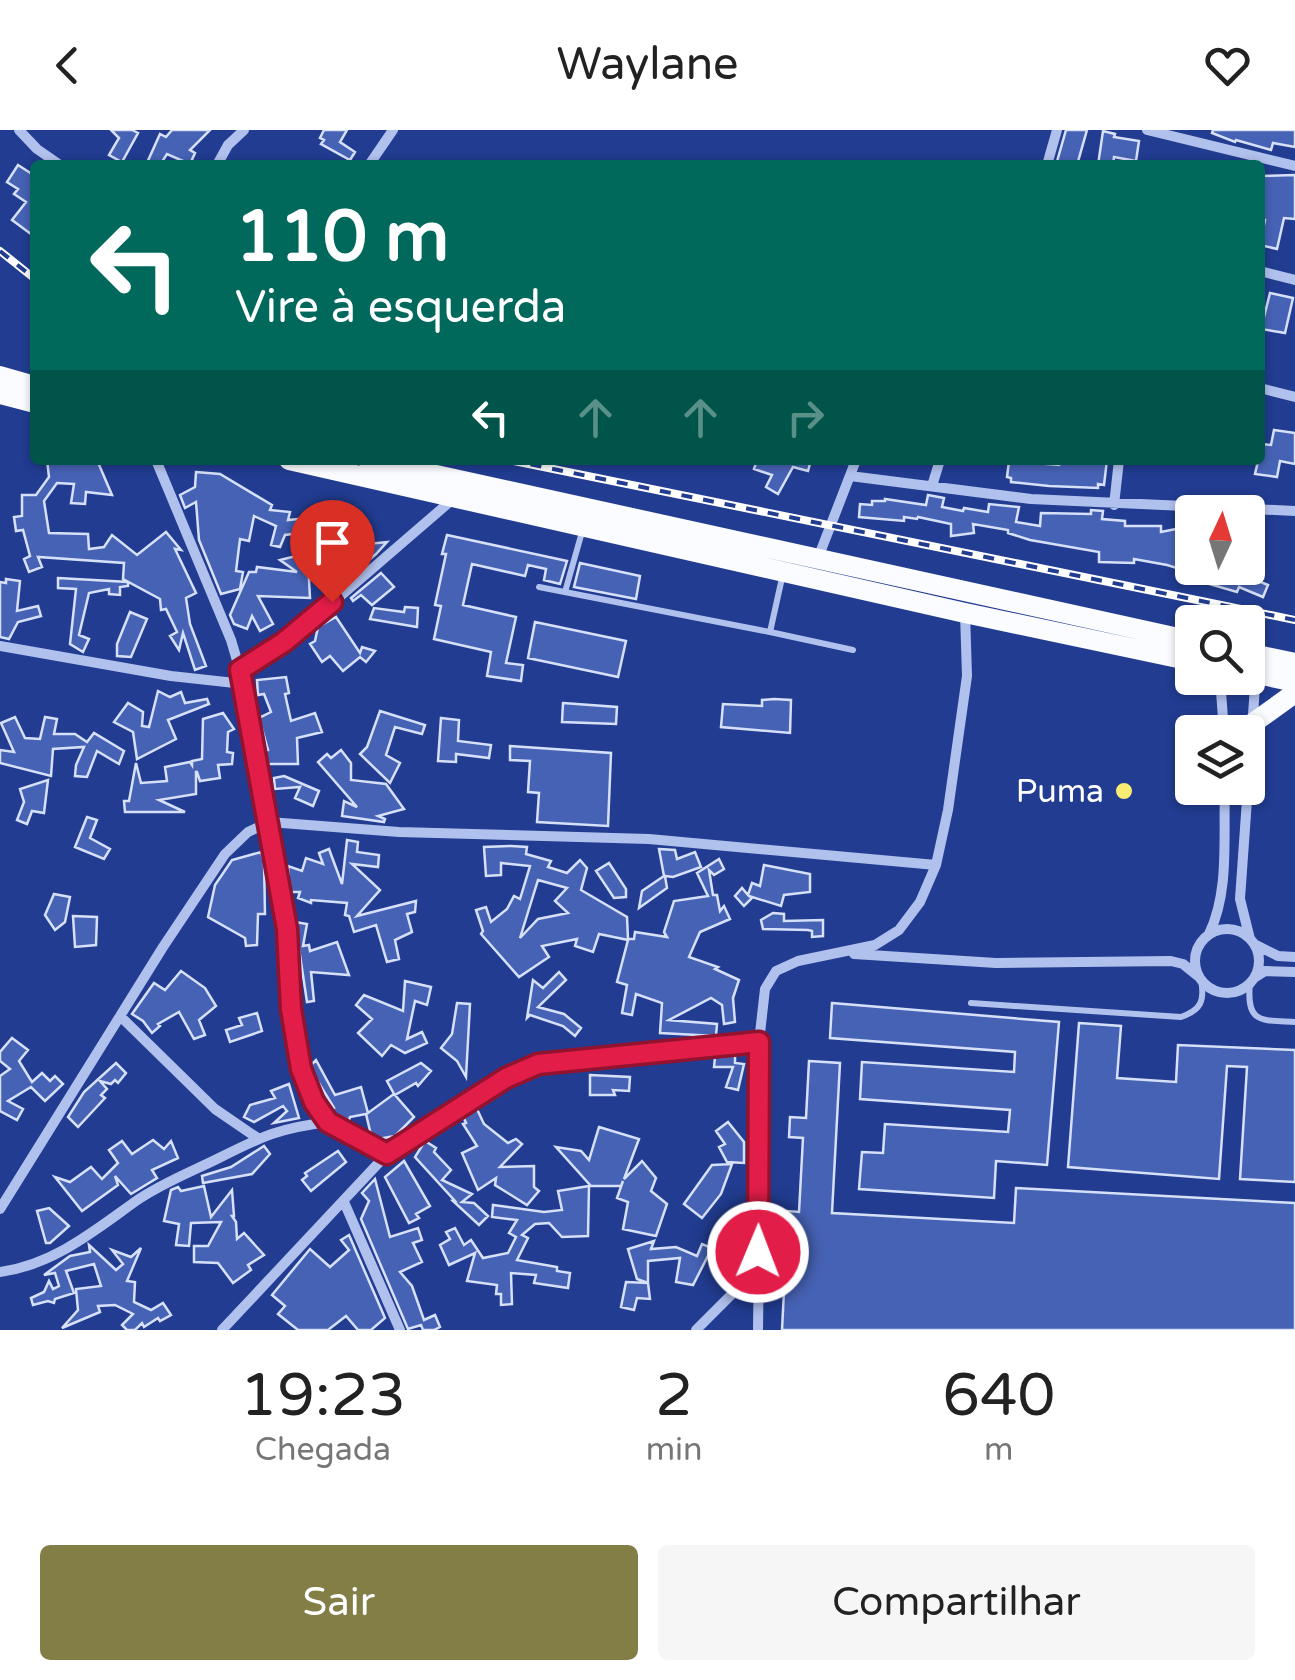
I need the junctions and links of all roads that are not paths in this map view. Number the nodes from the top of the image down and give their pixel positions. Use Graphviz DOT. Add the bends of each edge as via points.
graph roads {
  1 [pos="18,130"];
  2 [pos="244,130"];
  3 [pos="393,130"];
  4 [pos="1057,130"];
  5 [pos="1147,130"];
  6 [pos="53,160"];
  7 [pos="220,160"];
  8 [pos="372,160"];
  9 [pos="1048,160"];
  10 [pos="1295,166"];
  11 [pos="1265,272"];
  12 [pos="1295,280"];
  13 [pos="0,376"];
  14 [pos="30,385"];
  15 [pos="1265,389"];
  16 [pos="0,394"];
  17 [pos="1295,397"];
  18 [pos="30,402"];
  19 [pos="158,465"];
  20 [pos="311,465"];
  21 [pos="391,465"];
  22 [pos="854,465"];
  23 [pos="938,465"];
  24 [pos="1118,465"];
  25 [pos="850,476"];
  26 [pos="932,486"];
  27 [pos="455,497"];
  28 [pos="1114,505"];
  29 [pos="1295,511"];
  30 [pos="584,526"];
  31 [pos="818,558"];
  32 [pos="784,572"];
  33 [pos="539,587"];
  34 [pos="565,592"];
  35 [pos="966,613"];
  36 [pos="770,632"];
  37 [pos="1175,637"];
  38 [pos="0,646"];
  39 [pos="853,650"];
  40 [pos="1175,657"];
  41 [pos="1265,663"];
  42 [pos="1295,663"];
  43 [pos="1265,669"];
  44 [pos="240,670"];
  45 [pos="1295,682"];
  46 [pos="244,684"];
  47 [pos="1295,693"];
  48 [pos="1265,715"];
  49 [pos="1224,805"];
  50 [pos="1248,805"];
  51 [pos="268,822"];
  52 [pos="936,866"];
  53 [pos="1208,934"];
  54 [pos="1252,941"];
  55 [pos="1198,946"];
  56 [pos="838,954"];
  57 [pos="1295,958"];
  58 [pos="1171,961"];
  59 [pos="1295,972"];
  60 [pos="1200,978"];
  61 [pos="1252,981"];
  62 [pos="972,1003"];
  63 [pos="120,1016"];
  64 [pos="1295,1022"];
  65 [pos="759,1042"];
  66 [pos="328,1122"];
  67 [pos="256,1137"];
  68 [pos="387,1154"];
  69 [pos="344,1202"];
  70 [pos="0,1210"];
  71 [pos="758,1252"];
  72 [pos="0,1272"];
  73 [pos="222,1330"];
  74 [pos="400,1330"];
  75 [pos="696,1330"];
  76 [pos="758,1330"];
  1 -- 6 [label="street"];
  2 -- 7 [label="street"];
  3 -- 8 [label="street"];
  4 -- 9 [label="street"];
  5 -- 10 [label="street"];
  11 -- 12 [label="street"];
  13 -- 14 [label="highway"];
  15 -- 17 [label="street"];
  16 -- 18 [label="highway"];
  19 -- 44 [label="street"];
  20 -- 27 [label="highway"];
  21 -- 31 [label="highway"];
  22 -- 25 [label="street"];
  23 -- 26 [label="street"];
  24 -- 28 [label="street"];
  25 -- 26 [label="street"];
  25 -- 31 [label="street"];
  26 -- 28 [label="street"];
  27 -- 30 [label="highway"];
  27 -- 44 [label="street" via="300,631"];
  28 -- 29 [label="street"];
  30 -- 32 [label="highway"];
  30 -- 34 [label="lane"];
  31 -- 37 [label="highway"];
  32 -- 35 [label="highway"];
  32 -- 36 [label="lane"];
  33 -- 34 [label="lane"];
  34 -- 36 [label="lane"];
  35 -- 40 [label="highway"];
  35 -- 52 [label="street" via="967,676"];
  36 -- 39 [label="lane"];
  38 -- 46 [label="street"];
  41 -- 42 [label="highway"];
  43 -- 45 [label="highway"];
  44 -- 46 [label="street"];
  46 -- 51 [label="street"];
  47 -- 48 [label="highway"];
  49 -- 53 [label="street" via="1218,914"];
  50 -- 54 [label="street" via="1240,900"];
  51 -- 52 [label="street" via="650,840"];
  51 -- 63 [label="street" via="225,854"];
  51 -- 66 [label="street" via="301,1069"];
  52 -- 56 [label="street" via="899,930 875,945"];
  53 -- 54 [label="street" via="1230,929"];
  53 -- 55 [label="street"];
  54 -- 57 [label="street"];
  54 -- 61 [label="street" via="1258,955"];
  55 -- 58 [label="street"];
  55 -- 60 [label="street"];
  56 -- 58 [label="street" via="996,963"];
  56 -- 65 [label="street" via="776,971 765,989"];
  58 -- 60 [label="street"];
  59 -- 61 [label="street" via="1265,970"];
  60 -- 61 [label="street" via="1218,992 1232,993"];
  60 -- 62 [label="lane" via="1202,1004 1181,1017"];
  61 -- 64 [label="lane" via="1253,1015"];
  63 -- 67 [label="street" via="215,1109"];
  63 -- 70 [label="street"];
  65 -- 68 [label="street" via="538,1064"];
  65 -- 71 [label="street"];
  66 -- 67 [label="street"];
  66 -- 68 [label="street"];
  67 -- 72 [label="street" via="173,1179 38,1264"];
  68 -- 69 [label="street"];
  69 -- 73 [label="street"];
  69 -- 74 [label="street"];
  71 -- 75 [label="street" via="733,1293"];
  71 -- 76 [label="street"];
}
